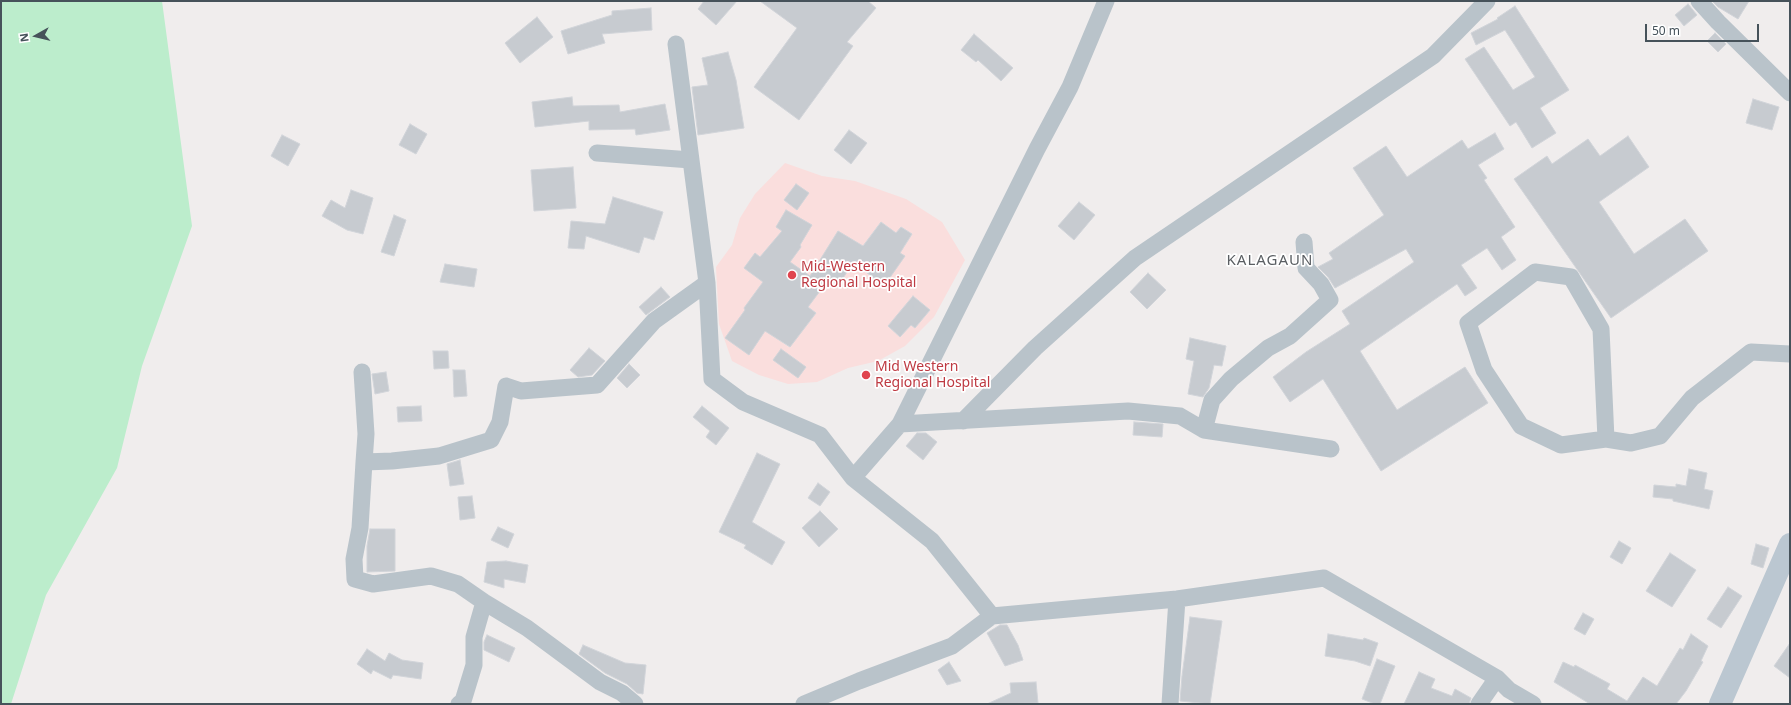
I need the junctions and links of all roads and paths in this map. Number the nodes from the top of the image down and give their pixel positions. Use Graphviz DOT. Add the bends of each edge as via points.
graph roads {
  1 [pos="1106,1"];
  2 [pos="1487,1"];
  3 [pos="1699,1"];
  4 [pos="676,44"];
  5 [pos="1790,93"];
  6 [pos="597,153"];
  7 [pos="691,160"];
  8 [pos="1304,242"];
  9 [pos="707,283"];
  10 [pos="1790,354"];
  11 [pos="362,372"];
  12 [pos="963,421"];
  13 [pos="900,424"];
  14 [pos="1204,430"];
  15 [pos="1606,439"];
  16 [pos="1331,449"];
  17 [pos="364,462"];
  18 [pos="853,478"];
  19 [pos="1790,544"];
  20 [pos="1178,599"];
  21 [pos="484,602"];
  22 [pos="992,616"];
  23 [pos="1497,678"];
  24 [pos="459,704"];
  25 [pos="634,704"];
  26 [pos="804,704"];
  27 [pos="1170,704"];
  28 [pos="1479,704"];
  29 [pos="1533,704"];
  30 [pos="1720,704"];
  1 -- 13 [label="street" via="1070,86"];
  2 -- 12 [label="street" via="1433,56 1135,258 1035,348"];
  3 -- 5 [label="street"];
  4 -- 7 [label="street"];
  6 -- 7 [label="street"];
  7 -- 9 [label="street"];
  8 -- 14 [label="street" via="1306,268 1321,284 1330,300 1290,336 1268,348 1232,379 1212,400"];
  9 -- 17 [label="street" via="654,321 597,385 521,391 506,386 500,422 491,440 439,456"];
  9 -- 18 [label="street" via="712,379 743,402 820,435"];
  10 -- 15 [label="street" via="1750,352 1692,398 1660,436 1631,443"];
  11 -- 17 [label="street" via="366,434"];
  12 -- 13 [label="street"];
  12 -- 14 [label="street" via="1128,411 1180,416"];
  13 -- 18 [label="street"];
  14 -- 16 [label="street"];
  15 -- 15 [label="street" via="1601,329 1571,277 1535,272 1468,323 1484,370 1521,426 1561,445"];
  17 -- 21 [label="street" via="360,528 354,559 356,579 373,584 431,576 458,584"];
  18 -- 22 [label="street" via="932,541"];
  19 -- 30 [label="main road"];
  20 -- 22 [label="street"];
  20 -- 23 [label="street" via="1324,578"];
  20 -- 27 [label="street"];
  21 -- 24 [label="street" via="474,637 474,665 463,701"];
  21 -- 25 [label="street" via="527,628 600,682 622,693"];
  22 -- 26 [label="street" via="952,646 859,680"];
  23 -- 28 [label="street"];
  23 -- 29 [label="street" via="1509,690"];
}
